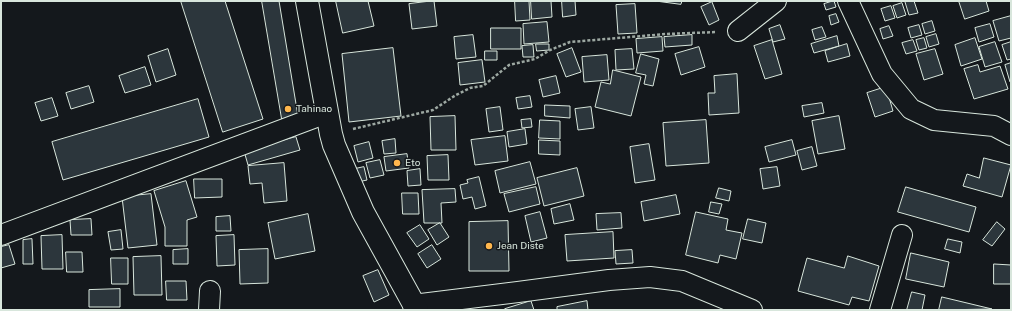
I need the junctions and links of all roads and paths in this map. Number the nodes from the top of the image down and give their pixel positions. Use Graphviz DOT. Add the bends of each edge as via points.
graph roads {
  1 [pos="307,1"];
  2 [pos="776,1"];
  3 [pos="848,1"];
  4 [pos="738,31"];
  5 [pos="329,124"];
  6 [pos="1011,135"];
  7 [pos="1,235"];
  8 [pos="902,235"];
  9 [pos="415,307"];
  10 [pos="752,310"];
  11 [pos="880,310"];
  1 -- 5 [label="street"];
  2 -- 4 [label="street"];
  3 -- 6 [label="street" via="882,74 911,109 934,120 994,126"];
  4 -- 5 [label="path" via="570,42 535,59 509,65 483,86 470,88 433,110"];
  5 -- 7 [label="street"];
  5 -- 9 [label="street" via="334,145 363,212"];
  8 -- 11 [label="street"];
  9 -- 10 [label="street" via="609,280 650,277 682,281"];
}
